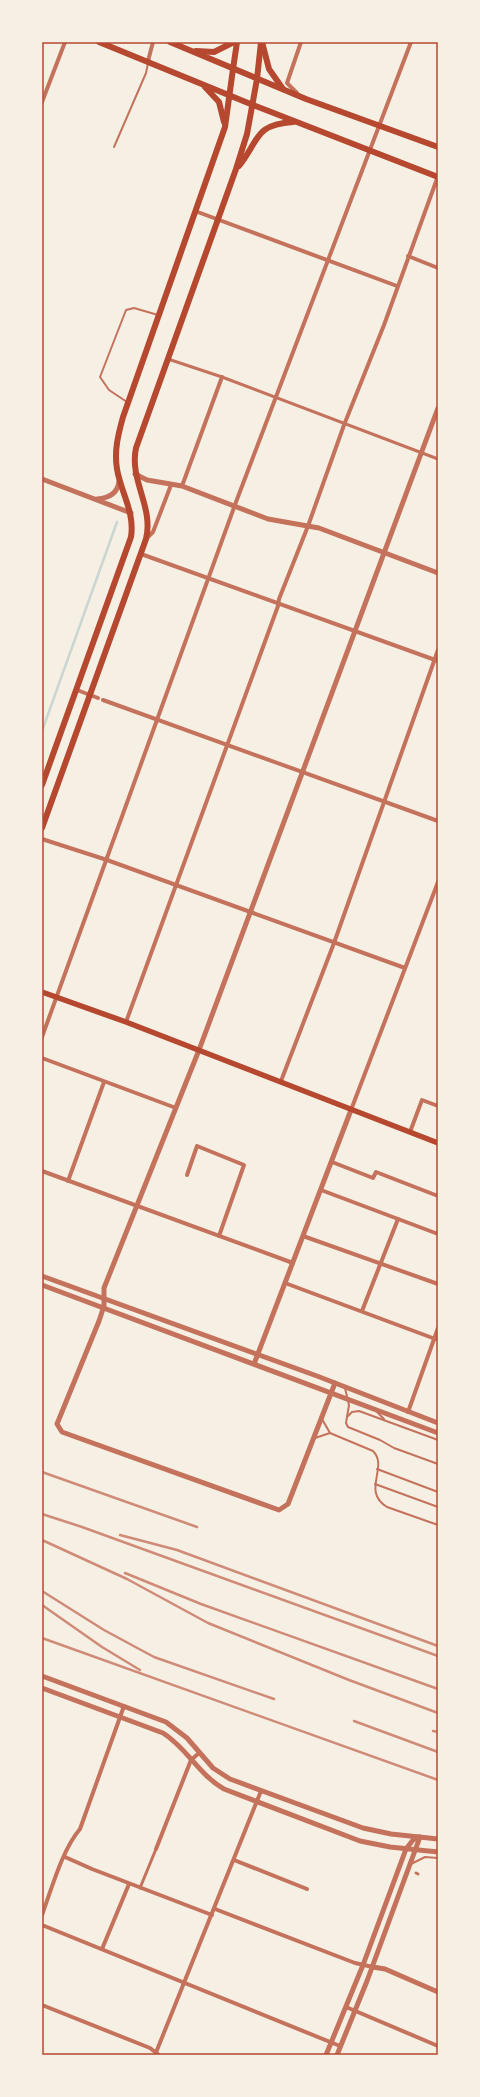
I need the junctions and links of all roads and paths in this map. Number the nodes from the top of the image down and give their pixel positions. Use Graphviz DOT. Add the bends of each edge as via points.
graph roads {
  1 [pos="65,42"];
  2 [pos="99,42"];
  3 [pos="153,42"];
  4 [pos="170,42"];
  5 [pos="235,42"];
  6 [pos="262,42"];
  7 [pos="301,42"];
  8 [pos="411,42"];
  9 [pos="186,49"];
  10 [pos="148,61"];
  11 [pos="233,69"];
  12 [pos="257,79"];
  13 [pos="200,82"];
  14 [pos="283,89"];
  15 [pos="230,96"];
  16 [pos="299,96"];
  17 [pos="42,102"];
  18 [pos="253,105"];
  19 [pos="296,122"];
  20 [pos="379,125"];
  21 [pos="225,127"];
  22 [pos="114,147"];
  23 [pos="438,147"];
  24 [pos="369,150"];
  25 [pos="236,169"];
  26 [pos="438,177"];
  27 [pos="195,211"];
  28 [pos="218,220"];
  29 [pos="408,256"];
  30 [pos="329,260"];
  31 [pos="438,268"];
  32 [pos="398,286"];
  33 [pos="158,315"];
  34 [pos="168,359"];
  35 [pos="222,377"];
  36 [pos="275,398"];
  37 [pos="128,403"];
  38 [pos="438,408"];
  39 [pos="344,425"];
  40 [pos="420,454"];
  41 [pos="438,459"];
  42 [pos="135,474"];
  43 [pos="42,479"];
  44 [pos="119,480"];
  45 [pos="171,485"];
  46 [pos="182,486"];
  47 [pos="94,499"];
  48 [pos="234,507"];
  49 [pos="131,513"];
  50 [pos="308,526"];
  51 [pos="146,539"];
  52 [pos="384,552"];
  53 [pos="141,554"];
  54 [pos="438,573"];
  55 [pos="209,577"];
  56 [pos="279,602"];
  57 [pos="354,631"];
  58 [pos="438,650"];
  59 [pos="436,661"];
  60 [pos="77,690"];
  61 [pos="90,695"];
  62 [pos="158,720"];
  63 [pos="227,745"];
  64 [pos="301,773"];
  65 [pos="42,785"];
  66 [pos="384,803"];
  67 [pos="438,821"];
  68 [pos="42,828"];
  69 [pos="42,839"];
  70 [pos="107,860"];
  71 [pos="438,882"];
  72 [pos="176,885"];
  73 [pos="250,913"];
  74 [pos="334,943"];
  75 [pos="405,968"];
  76 [pos="42,992"];
  77 [pos="56,998"];
  78 [pos="126,1022"];
  79 [pos="42,1037"];
  80 [pos="199,1050"];
  81 [pos="42,1058"];
  82 [pos="281,1081"];
  83 [pos="104,1082"];
  84 [pos="438,1106"];
  85 [pos="176,1108"];
  86 [pos="351,1110"];
  87 [pos="410,1132"];
  88 [pos="438,1143"];
  89 [pos="332,1162"];
  90 [pos="42,1171"];
  91 [pos="187,1175"];
  92 [pos="68,1181"];
  93 [pos="321,1190"];
  94 [pos="438,1196"];
  95 [pos="137,1206"];
  96 [pos="398,1219"];
  97 [pos="438,1234"];
  98 [pos="219,1236"];
  99 [pos="303,1236"];
  100 [pos="293,1263"];
  101 [pos="381,1263"];
  102 [pos="42,1276"];
  103 [pos="286,1283"];
  104 [pos="438,1284"];
  105 [pos="42,1285"];
  106 [pos="104,1299"];
  107 [pos="103,1309"];
  108 [pos="362,1311"];
  109 [pos="438,1328"];
  110 [pos="436,1340"];
  111 [pos="258,1354"];
  112 [pos="254,1364"];
  113 [pos="334,1383"];
  114 [pos="345,1387"];
  115 [pos="331,1392"];
  116 [pos="349,1399"];
  117 [pos="373,1408"];
  118 [pos="408,1412"];
  119 [pos="321,1417"];
  120 [pos="347,1418"];
  121 [pos="384,1420"];
  122 [pos="438,1423"];
  123 [pos="330,1433"];
  124 [pos="438,1433"];
  125 [pos="312,1440"];
  126 [pos="438,1440"];
  127 [pos="438,1464"];
  128 [pos="377,1469"];
  129 [pos="375,1484"];
  130 [pos="438,1492"];
  131 [pos="438,1507"];
  132 [pos="438,1525"];
  133 [pos="42,1676"];
  134 [pos="42,1688"];
  135 [pos="124,1706"];
  136 [pos="120,1716"];
  137 [pos="200,1753"];
  138 [pos="191,1760"];
  139 [pos="261,1791"];
  140 [pos="257,1802"];
  141 [pos="420,1837"];
  142 [pos="438,1839"];
  143 [pos="156,1849"];
  144 [pos="406,1849"];
  145 [pos="415,1850"];
  146 [pos="438,1852"];
  147 [pos="64,1857"];
  148 [pos="438,1858"];
  149 [pos="234,1860"];
  150 [pos="410,1866"];
  151 [pos="129,1884"];
  152 [pos="140,1888"];
  153 [pos="307,1889"];
  154 [pos="215,1909"];
  155 [pos="42,1915"];
  156 [pos="212,1916"];
  157 [pos="42,1925"];
  158 [pos="102,1949"];
  159 [pos="363,1965"];
  160 [pos="372,1967"];
  161 [pos="185,1983"];
  162 [pos="438,1992"];
  163 [pos="42,2005"];
  164 [pos="346,2007"];
  165 [pos="355,2011"];
  166 [pos="331,2042"];
  167 [pos="340,2046"];
  168 [pos="438,2046"];
  169 [pos="157,2054"];
  170 [pos="326,2055"];
  171 [pos="337,2055"];
  1 -- 17 [label="street"];
  2 -- 10 [label="main road"];
  3 -- 10 [label="street"];
  4 -- 9 [label="main road"];
  5 -- 9 [label="main road" via="214,52"];
  5 -- 11 [label="main road"];
  6 -- 12 [label="main road"];
  6 -- 14 [label="main road" via="269,69"];
  7 -- 16 [label="street" via="287,83"];
  8 -- 20 [label="street"];
  9 -- 11 [label="main road"];
  10 -- 13 [label="main road"];
  10 -- 22 [label="lane" via="146,73"];
  11 -- 12 [label="main road"];
  11 -- 15 [label="main road"];
  12 -- 14 [label="main road"];
  12 -- 18 [label="main road"];
  13 -- 15 [label="main road"];
  13 -- 21 [label="main road" via="219,102"];
  14 -- 16 [label="main road"];
  15 -- 18 [label="main road"];
  15 -- 21 [label="main road"];
  16 -- 20 [label="main road"];
  18 -- 19 [label="main road"];
  18 -- 25 [label="main road"];
  19 -- 24 [label="main road"];
  19 -- 25 [label="main road" via="266,127"];
  20 -- 23 [label="main road"];
  20 -- 24 [label="street"];
  21 -- 27 [label="main road"];
  24 -- 26 [label="main road"];
  24 -- 30 [label="street"];
  25 -- 28 [label="main road"];
  26 -- 29 [label="street"];
  27 -- 28 [label="street"];
  27 -- 33 [label="main road"];
  28 -- 30 [label="street"];
  28 -- 34 [label="main road"];
  29 -- 31 [label="street"];
  29 -- 32 [label="street"];
  30 -- 32 [label="street"];
  30 -- 36 [label="street"];
  32 -- 39 [label="street"];
  33 -- 37 [label="main road"];
  33 -- 37 [label="lane" via="134,308 126,310 100,377 109,390"];
  34 -- 35 [label="street"];
  34 -- 42 [label="main road" via="137,444"];
  35 -- 36 [label="street"];
  35 -- 46 [label="street"];
  36 -- 39 [label="street"];
  36 -- 48 [label="street"];
  37 -- 44 [label="main road" via="116,444"];
  38 -- 40 [label="street"];
  39 -- 40 [label="street"];
  39 -- 50 [label="street"];
  40 -- 41 [label="street"];
  40 -- 52 [label="street"];
  42 -- 45 [label="street" via="147,480"];
  42 -- 51 [label="main road" via="147,513"];
  43 -- 47 [label="street"];
  44 -- 47 [label="street" via="110,497"];
  44 -- 49 [label="main road"];
  45 -- 46 [label="street"];
  45 -- 51 [label="street" via="153,532"];
  46 -- 48 [label="street"];
  47 -- 49 [label="street"];
  48 -- 50 [label="street" via="268,520"];
  48 -- 55 [label="street"];
  49 -- 60 [label="main road" via="131,539"];
  50 -- 52 [label="street"];
  50 -- 56 [label="street"];
  51 -- 53 [label="main road"];
  52 -- 54 [label="street"];
  52 -- 57 [label="street"];
  53 -- 55 [label="street"];
  53 -- 61 [label="main road"];
  55 -- 56 [label="street"];
  55 -- 62 [label="street"];
  56 -- 57 [label="street"];
  56 -- 63 [label="street"];
  57 -- 59 [label="street"];
  57 -- 64 [label="street"];
  58 -- 59 [label="street"];
  59 -- 66 [label="street"];
  60 -- 61 [label="street"];
  60 -- 65 [label="main road"];
  61 -- 62 [label="street"];
  61 -- 68 [label="main road"];
  62 -- 63 [label="street"];
  62 -- 70 [label="street"];
  63 -- 64 [label="street"];
  63 -- 72 [label="street"];
  64 -- 66 [label="street"];
  64 -- 73 [label="street"];
  66 -- 67 [label="street"];
  66 -- 74 [label="street"];
  69 -- 70 [label="street"];
  70 -- 72 [label="street"];
  70 -- 77 [label="street"];
  71 -- 75 [label="street"];
  72 -- 73 [label="street"];
  72 -- 78 [label="street"];
  73 -- 74 [label="street"];
  73 -- 80 [label="street"];
  74 -- 75 [label="street"];
  74 -- 82 [label="street"];
  75 -- 86 [label="street"];
  76 -- 77 [label="main road"];
  77 -- 78 [label="main road"];
  77 -- 79 [label="street"];
  78 -- 80 [label="main road"];
  80 -- 82 [label="main road"];
  80 -- 85 [label="street"];
  81 -- 83 [label="street"];
  82 -- 86 [label="main road"];
  83 -- 85 [label="street"];
  83 -- 92 [label="street"];
  84 -- 87 [label="street" via="422,1100"];
  85 -- 95 [label="street"];
  86 -- 87 [label="main road"];
  86 -- 89 [label="street"];
  87 -- 88 [label="main road"];
  89 -- 93 [label="street"];
  89 -- 94 [label="street" via="373,1178 376,1172"];
  90 -- 92 [label="street"];
  91 -- 98 [label="street" via="198,1146 244,1165"];
  92 -- 95 [label="street"];
  93 -- 96 [label="street"];
  93 -- 99 [label="street"];
  95 -- 98 [label="street"];
  95 -- 106 [label="street" via="104,1288"];
  96 -- 97 [label="street"];
  96 -- 101 [label="street"];
  98 -- 100 [label="street"];
  99 -- 100 [label="street"];
  99 -- 101 [label="street"];
  100 -- 103 [label="street"];
  101 -- 104 [label="street"];
  101 -- 108 [label="street"];
  102 -- 106 [label="street"];
  103 -- 108 [label="street"];
  103 -- 111 [label="street"];
  105 -- 107 [label="street"];
  106 -- 107 [label="street"];
  106 -- 111 [label="street"];
  107 -- 112 [label="street"];
  107 -- 125 [label="street" via="58,1420 62,1432 277,1510 288,1504"];
  108 -- 110 [label="street"];
  109 -- 110 [label="street"];
  110 -- 118 [label="street"];
  111 -- 112 [label="street"];
  111 -- 113 [label="street"];
  112 -- 115 [label="street"];
  113 -- 114 [label="street"];
  113 -- 115 [label="street"];
  114 -- 116 [label="lane"];
  114 -- 118 [label="street"];
  115 -- 116 [label="street"];
  115 -- 119 [label="street"];
  116 -- 117 [label="street"];
  116 -- 120 [label="lane"];
  117 -- 121 [label="lane"];
  117 -- 124 [label="street"];
  118 -- 122 [label="street"];
  119 -- 123 [label="lane"];
  119 -- 125 [label="street"];
  120 -- 121 [label="lane" via="352,1412 359,1411"];
  120 -- 127 [label="lane" via="346,1423 350,1428"];
  121 -- 126 [label="lane"];
  123 -- 125 [label="lane"];
  123 -- 128 [label="lane" via="373,1451 378,1457"];
  128 -- 129 [label="lane"];
  128 -- 130 [label="lane"];
  129 -- 131 [label="lane"];
  129 -- 132 [label="lane" via="376,1496 384,1505"];
  133 -- 135 [label="street"];
  134 -- 136 [label="street"];
  135 -- 136 [label="street"];
  135 -- 137 [label="street" via="166,1722 181,1732"];
  136 -- 138 [label="street" via="163,1733"];
  136 -- 147 [label="street" via="80,1829 74,1835"];
  137 -- 138 [label="street"];
  137 -- 139 [label="street" via="220,1773"];
  138 -- 140 [label="street" via="216,1785"];
  138 -- 143 [label="street"];
  139 -- 140 [label="street"];
  139 -- 141 [label="street" via="363,1828"];
  140 -- 144 [label="street" via="360,1841"];
  140 -- 149 [label="street"];
  141 -- 142 [label="street"];
  141 -- 144 [label="street" via="413,1840"];
  141 -- 145 [label="street"];
  143 -- 152 [label="street"];
  144 -- 145 [label="street"];
  144 -- 159 [label="street"];
  145 -- 146 [label="street"];
  145 -- 150 [label="street"];
  147 -- 151 [label="street"];
  147 -- 155 [label="street"];
  148 -- 150 [label="lane" via="421,1858"];
  149 -- 153 [label="street"];
  149 -- 154 [label="street"];
  150 -- 160 [label="street"];
  151 -- 152 [label="street"];
  151 -- 158 [label="street"];
  152 -- 156 [label="street"];
  154 -- 156 [label="street"];
  154 -- 159 [label="street"];
  156 -- 161 [label="street"];
  157 -- 158 [label="street"];
  158 -- 161 [label="street"];
  159 -- 160 [label="street"];
  159 -- 164 [label="street"];
  160 -- 162 [label="street" via="385,1969"];
  160 -- 165 [label="street"];
  161 -- 166 [label="street"];
  161 -- 169 [label="street"];
  163 -- 169 [label="street" via="150,2048"];
  164 -- 165 [label="street"];
  164 -- 166 [label="street"];
  165 -- 167 [label="street"];
  165 -- 168 [label="street"];
  166 -- 167 [label="street"];
  166 -- 170 [label="street"];
  167 -- 171 [label="street"];
}
